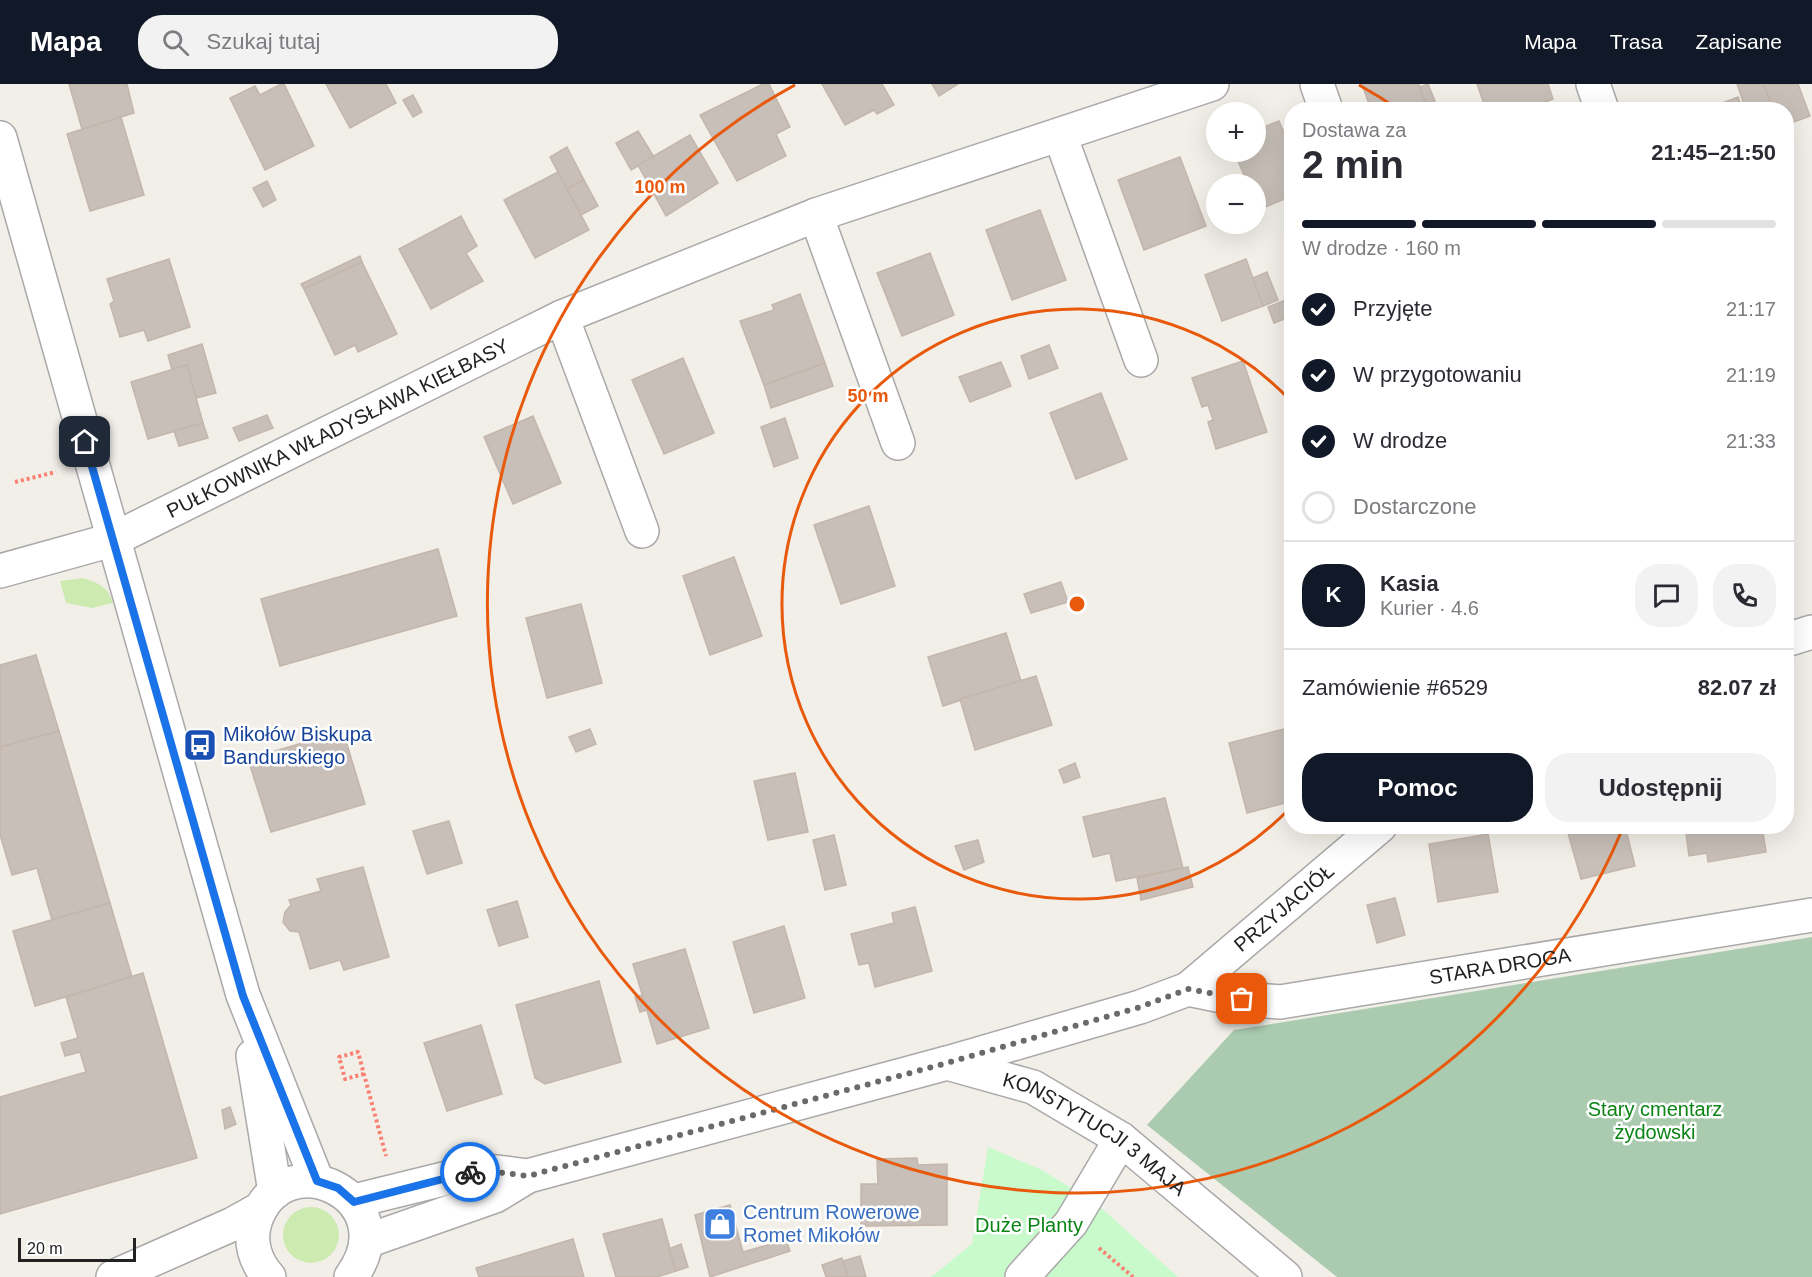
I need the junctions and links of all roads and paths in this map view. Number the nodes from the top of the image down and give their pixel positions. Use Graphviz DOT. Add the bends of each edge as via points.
graph roads {
  1 [pos="1212,84"];
  2 [pos="1317,84"];
  3 [pos="1593,84"];
  4 [pos="1323,102"];
  5 [pos="1599,102"];
  6 [pos="1060,135"];
  7 [pos="0,138"];
  8 [pos="816,215"];
  9 [pos="562,317"];
  10 [pos="1141,360"];
  11 [pos="898,443"];
  12 [pos="642,531"];
  13 [pos="112,540"];
  14 [pos="0,571"];
  15 [pos="1812,632"];
  16 [pos="1794,638"];
  17 [pos="1371,834"];
  18 [pos="1812,915"];
  19 [pos="1188,989"];
  20 [pos="243,996"];
  21 [pos="947,1063"];
  22 [pos="364,1074"];
  23 [pos="1121,1139"];
  24 [pos="387,1161"];
  25 [pos="528,1176"];
  26 [pos="317,1181"];
  27 [pos="267,1201"];
  28 [pos="354,1202"];
  29 [pos="1071,1223"];
  30 [pos="367,1241"];
  31 [pos="264,1276"];
  32 [pos="113,1277"];
  33 [pos="351,1277"];
  34 [pos="1022,1277"];
  35 [pos="1132,1277"];
  36 [pos="1285,1277"];
  1 -- 6 [label="street, PUŁKOWNIKA WŁADYSŁAWA KIEŁBASY"];
  2 -- 4 [label="street"];
  3 -- 5 [label="street"];
  6 -- 8 [label="street, PUŁKOWNIKA WŁADYSŁAWA KIEŁBASY"];
  6 -- 10 [label="street"];
  7 -- 13 [label="street"];
  8 -- 9 [label="street, PUŁKOWNIKA WŁADYSŁAWA KIEŁBASY"];
  8 -- 11 [label="street"];
  9 -- 12 [label="street"];
  9 -- 13 [label="street, PUŁKOWNIKA WŁADYSŁAWA KIEŁBASY"];
  13 -- 14 [label="street, PUŁKOWNIKA WŁADYSŁAWA KIEŁBASY"];
  13 -- 20 [label="street"];
  15 -- 16 [label="street"];
  17 -- 19 [label="street, PRZYJACIÓŁ"];
  18 -- 19 [label="street, STARA DROGA" via="1280,1002"];
  19 -- 21 [label="street, PRZYJACIÓŁ" via="1140,1007"];
  20 -- 26 [label="street"];
  20 -- 27 [label="street"];
  21 -- 23 [label="street, KONSTYTUCJI 3 MAJA" via="1033,1088"];
  21 -- 25 [label="street"];
  22 -- 22 [label="path" via="358,1052 339,1057 345,1079"];
  22 -- 24 [label="path"];
  23 -- 29 [label="street"];
  23 -- 36 [label="street, KONSTYTUCJI 3 MAJA"];
  25 -- 28 [label="street" via="480,1170"];
  25 -- 30 [label="street" via="495,1196"];
  26 -- 27 [label="street" via="296,1181"];
  26 -- 28 [label="street" via="338,1188"];
  27 -- 31 [label="street" via="252,1232 255,1255"];
  27 -- 32 [label="street" via="233,1224"];
  28 -- 30 [label="street" via="364,1220"];
  29 -- 34 [label="street"];
  29 -- 35 [label="path"];
  30 -- 33 [label="street" via="362,1262"];
}
